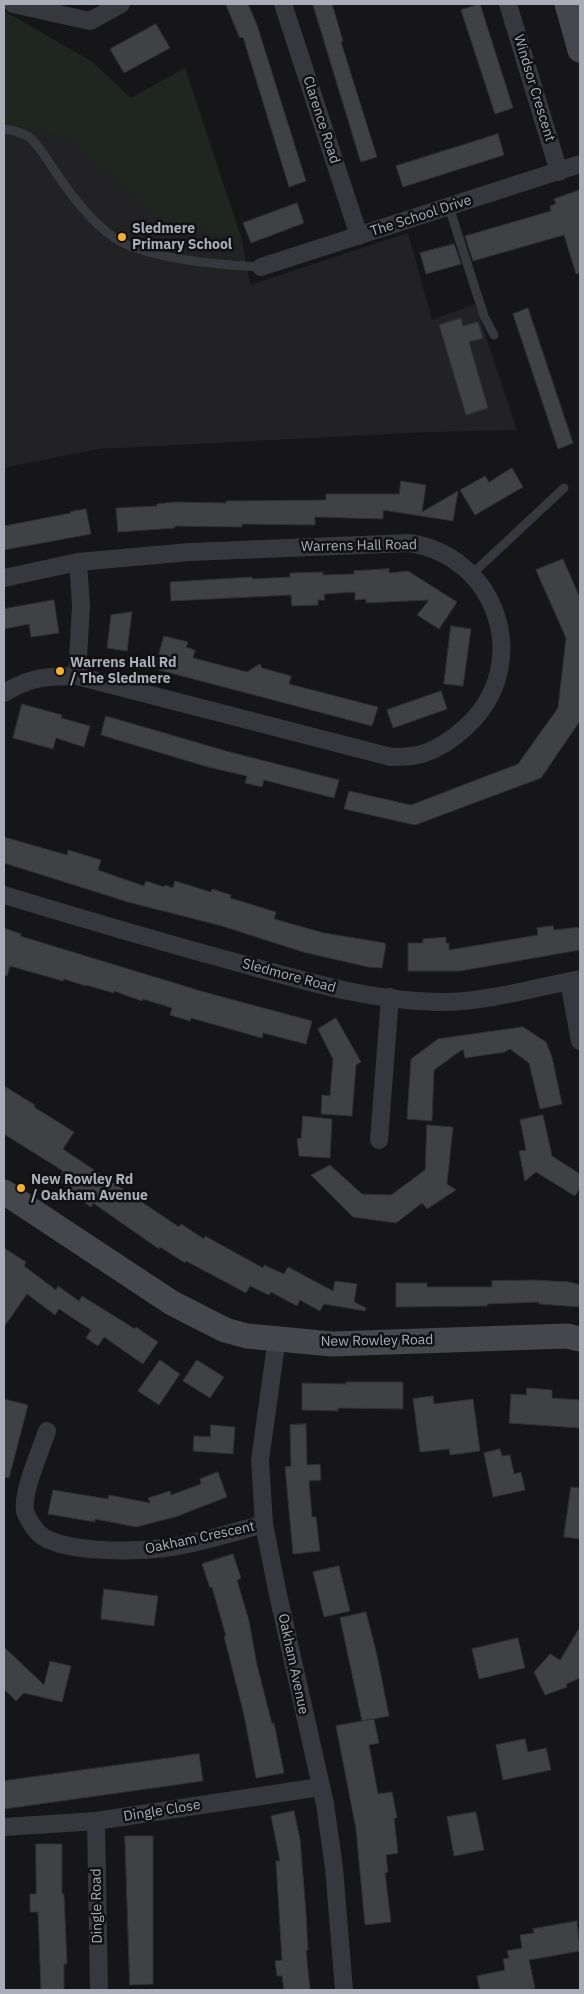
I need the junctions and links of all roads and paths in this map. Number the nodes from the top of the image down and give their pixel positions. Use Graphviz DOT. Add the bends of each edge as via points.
graph roads {
  1 [pos="13,4"];
  2 [pos="121,4"];
  3 [pos="284,4"];
  4 [pos="508,4"];
  5 [pos="568,4"];
  6 [pos="580,50"];
  7 [pos="4,129"];
  8 [pos="580,164"];
  9 [pos="559,172"];
  10 [pos="449,207"];
  11 [pos="359,236"];
  12 [pos="261,267"];
  13 [pos="494,335"];
  14 [pos="564,488"];
  15 [pos="78,562"];
  16 [pos="472,574"];
  17 [pos="4,578"];
  18 [pos="77,676"];
  19 [pos="4,693"];
  20 [pos="4,894"];
  21 [pos="574,980"];
  22 [pos="390,997"];
  23 [pos="580,1041"];
  24 [pos="379,1140"];
  25 [pos="4,1192"];
  26 [pos="277,1338"];
  27 [pos="580,1339"];
  28 [pos="47,1431"];
  29 [pos="264,1524"];
  30 [pos="320,1787"];
  31 [pos="96,1821"];
  32 [pos="4,1827"];
  33 [pos="99,1990"];
  34 [pos="344,1990"];
  1 -- 2 [label="street" via="90,22"];
  3 -- 11 [label="street, Clarence Road"];
  4 -- 9 [label="street, Windsor Crescent"];
  5 -- 6 [label="main road"];
  7 -- 12 [label="lane" via="28,137 91,218 137,250 222,265"];
  8 -- 9 [label="street, The School Drive"];
  9 -- 10 [label="street, The School Drive"];
  10 -- 11 [label="street, The School Drive"];
  10 -- 13 [label="lane" via="484,316"];
  11 -- 12 [label="street, The School Drive"];
  14 -- 16 [label="lane"];
  15 -- 16 [label="street, Warrens Hall Road" via="190,552 409,543 425,545 440,552"];
  15 -- 17 [label="street, Warrens Hall Road"];
  15 -- 18 [label="street" via="81,605"];
  16 -- 18 [label="street, Warrens Hall Road" via="485,591 498,622 502,650 497,681 471,723 456,737 424,754 391,757"];
  18 -- 19 [label="street, Warrens Hall Road" via="51,676 22,682"];
  20 -- 22 [label="street, Sledmore Road" via="155,941 335,989"];
  21 -- 22 [label="street, Sledmore Road" via="490,997 446,1002 416,1002"];
  21 -- 23 [label="street"];
  22 -- 24 [label="street"];
  25 -- 26 [label="main road, New Rowley Road" via="180,1308 226,1330 246,1336"];
  26 -- 27 [label="main road, New Rowley Road" via="332,1344 567,1336"];
  26 -- 29 [label="street, Oakham Avenue" via="260,1460"];
  28 -- 29 [label="street, Oakham Crescent" via="25,1496 25,1512 40,1535 59,1544 137,1551 167,1548"];
  29 -- 30 [label="street, Oakham Avenue"];
  30 -- 31 [label="street, Dingle Close"];
  30 -- 34 [label="street, Oakham Avenue" via="334,1868"];
  31 -- 32 [label="street, Dingle Close"];
  31 -- 33 [label="street, Dingle Road"];
}
